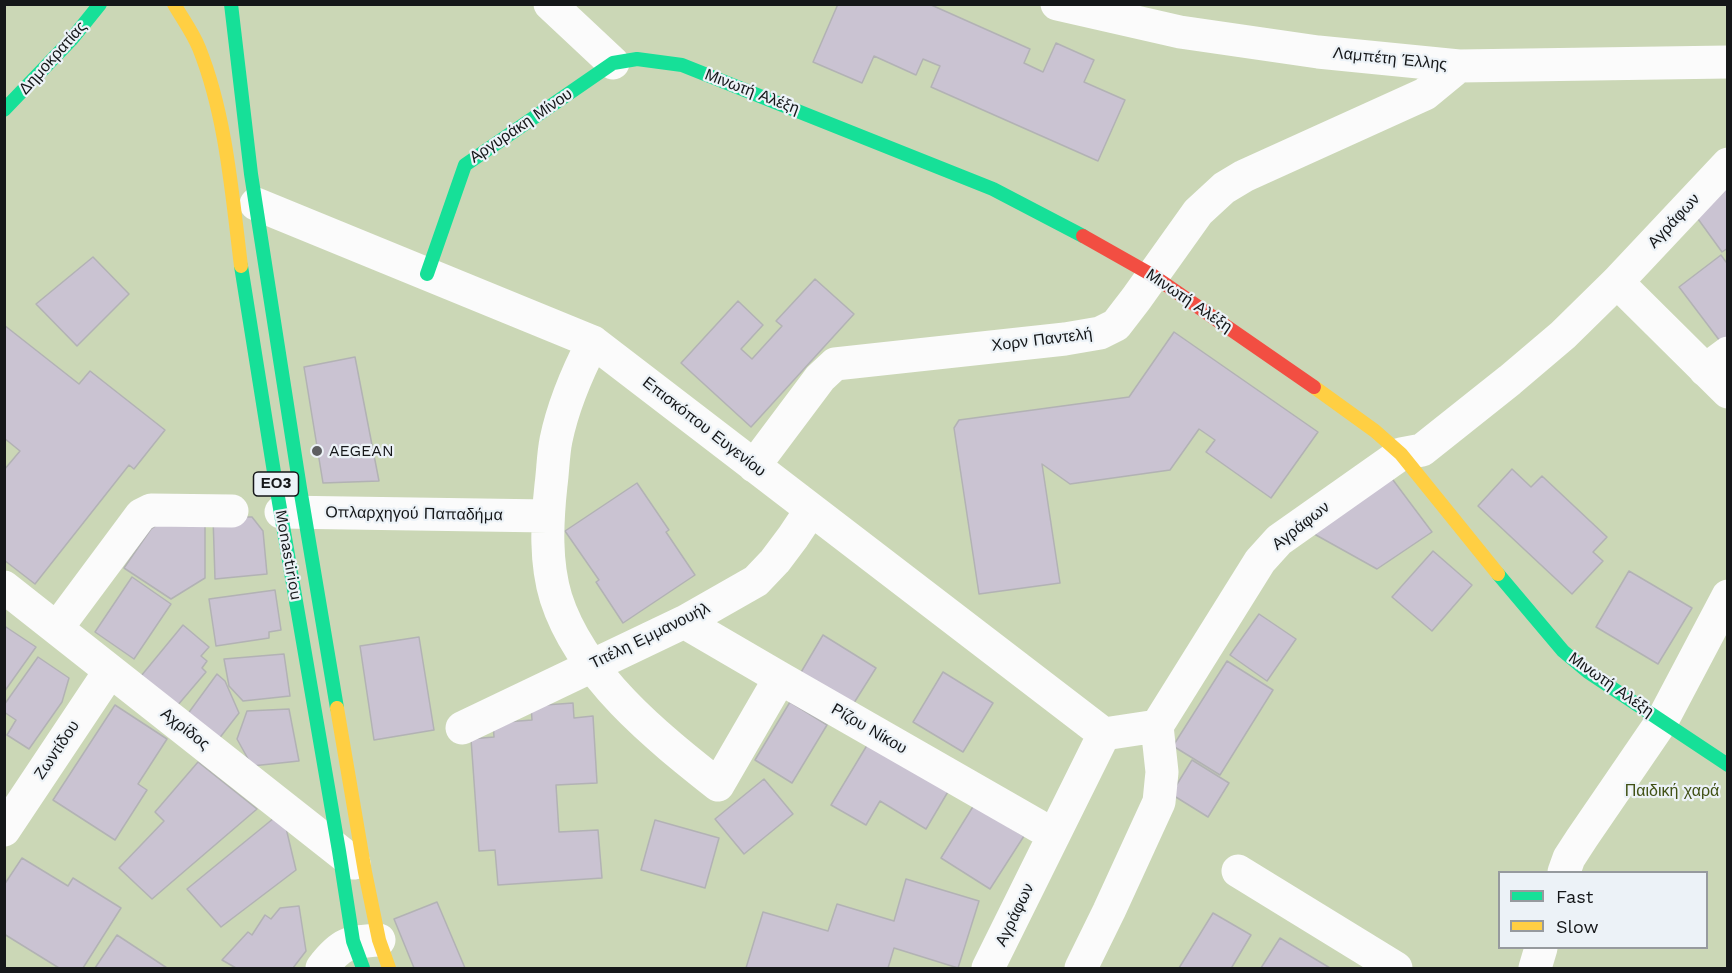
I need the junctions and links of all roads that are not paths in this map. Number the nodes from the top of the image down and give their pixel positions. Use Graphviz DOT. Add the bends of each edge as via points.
graph roads {
  1 [pos="100,4"];
  2 [pos="174,4"];
  3 [pos="231,4"];
  4 [pos="550,4"];
  5 [pos="1057,4"];
  6 [pos="1728,62"];
  7 [pos="613,63"];
  8 [pos="1459,66"];
  9 [pos="4,110"];
  10 [pos="1728,164"];
  11 [pos="256,204"];
  12 [pos="427,274"];
  13 [pos="1152,275"];
  14 [pos="1617,282"];
  15 [pos="593,342"];
  16 [pos="1720,372"];
  17 [pos="1401,454"];
  18 [pos="754,466"];
  19 [pos="811,510"];
  20 [pos="232,511"];
  21 [pos="293,512"];
  22 [pos="548,516"];
  23 [pos="7,595"];
  24 [pos="1728,596"];
  25 [pos="684,622"];
  26 [pos="57,628"];
  27 [pos="592,666"];
  28 [pos="110,671"];
  29 [pos="780,678"];
  30 [pos="1662,721"];
  31 [pos="1158,726"];
  32 [pos="462,728"];
  33 [pos="1104,734"];
  34 [pos="1728,765"];
  35 [pos="4,830"];
  36 [pos="1054,835"];
  37 [pos="339,851"];
  38 [pos="1238,871"];
  39 [pos="1565,871"];
  40 [pos="365,872"];
  41 [pos="1541,949"];
  42 [pos="371,954"];
  43 [pos="1382,965"];
  44 [pos="322,969"];
  45 [pos="988,969"];
  46 [pos="1081,969"];
  47 [pos="1535,969"];
  1 -- 9 [label="main road, Δημοκρατίας"];
  2 -- 21 [label="main road, Monastiriou / ΕΟ3" via="198,46 221,127 245,293"];
  3 -- 11 [label="main road, Monastiriou / ΕΟ3"];
  4 -- 7 [label="street"];
  5 -- 8 [label="street, Λαμπέτη Έλλης" via="1180,32 1318,52"];
  6 -- 8 [label="street, Λαμπέτη Έλλης"];
  7 -- 12 [label="main road, Αργυράκη Μίνου" via="465,165"];
  7 -- 13 [label="main road, Μινωτή Αλέξη" via="637,59 682,65 783,104 993,189"];
  8 -- 13 [label="street, Χορν Παντελή" via="1425,94 1224,188 1198,212"];
  10 -- 14 [label="street, Αγράφων"];
  11 -- 12 [label="street, Επισκόπου Ευγενίου"];
  11 -- 21 [label="main road, Monastiriou / ΕΟ3"];
  12 -- 15 [label="street, Επισκόπου Ευγενίου"];
  13 -- 17 [label="main road, Μινωτή Αλέξη"];
  13 -- 18 [label="street, Χορν Παντελή" via="1116,325 1100,333 835,364 820,378"];
  14 -- 16 [label="street"];
  14 -- 17 [label="street, Αγράφων" via="1563,335 1431,443 1422,450"];
  15 -- 18 [label="street, Επισκόπου Ευγενίου"];
  15 -- 22 [label="street" via="563,414"];
  17 -- 30 [label="main road, Μινωτή Αλέξη" via="1563,651"];
  17 -- 31 [label="street, Αγράφων" via="1279,540 1260,561"];
  18 -- 19 [label="street, Επισκόπου Ευγενίου"];
  19 -- 25 [label="street, Τιτέλη Εμμανουήλ" via="776,561 756,581"];
  19 -- 33 [label="street, Επισκόπου Ευγενίου"];
  20 -- 26 [label="street" via="151,510 141,515"];
  21 -- 22 [label="street, Οπλαρχηγού Παπαδήμα"];
  21 -- 37 [label="main road, Monastiriou / ΕΟ3"];
  21 -- 40 [label="main road, Monastiriou / ΕΟ3"];
  22 -- 27 [label="street" via="549,560 556,598 571,633"];
  23 -- 26 [label="street, Αχρίδος"];
  24 -- 30 [label="street"];
  25 -- 27 [label="street, Τιτέλη Εμμανουήλ"];
  25 -- 29 [label="street, Ρίζου Νίκου"];
  26 -- 28 [label="street, Αχρίδος"];
  27 -- 29 [label="street" via="640,721 718,785"];
  27 -- 32 [label="street, Τιτέλη Εμμανουήλ"];
  28 -- 35 [label="street, Ζωντίδου"];
  28 -- 37 [label="street, Αχρίδος"];
  29 -- 36 [label="street, Ρίζου Νίκου"];
  30 -- 34 [label="main road, Μινωτή Αλέξη"];
  30 -- 39 [label="street" via="1582,837"];
  31 -- 33 [label="street"];
  31 -- 46 [label="street" via="1162,772 1159,802"];
  33 -- 36 [label="street, Αγράφων"];
  36 -- 45 [label="street, Αγράφων"];
  37 -- 40 [label="street, Αχρίδος"];
  37 -- 42 [label="main road, Monastiriou / ΕΟ3" via="346,903"];
  38 -- 43 [label="street"];
  40 -- 42 [label="main road, Monastiriou / ΕΟ3"];
  41 -- 47 [label="street"];
  42 -- 44 [label="street" via="334,953"];
}
